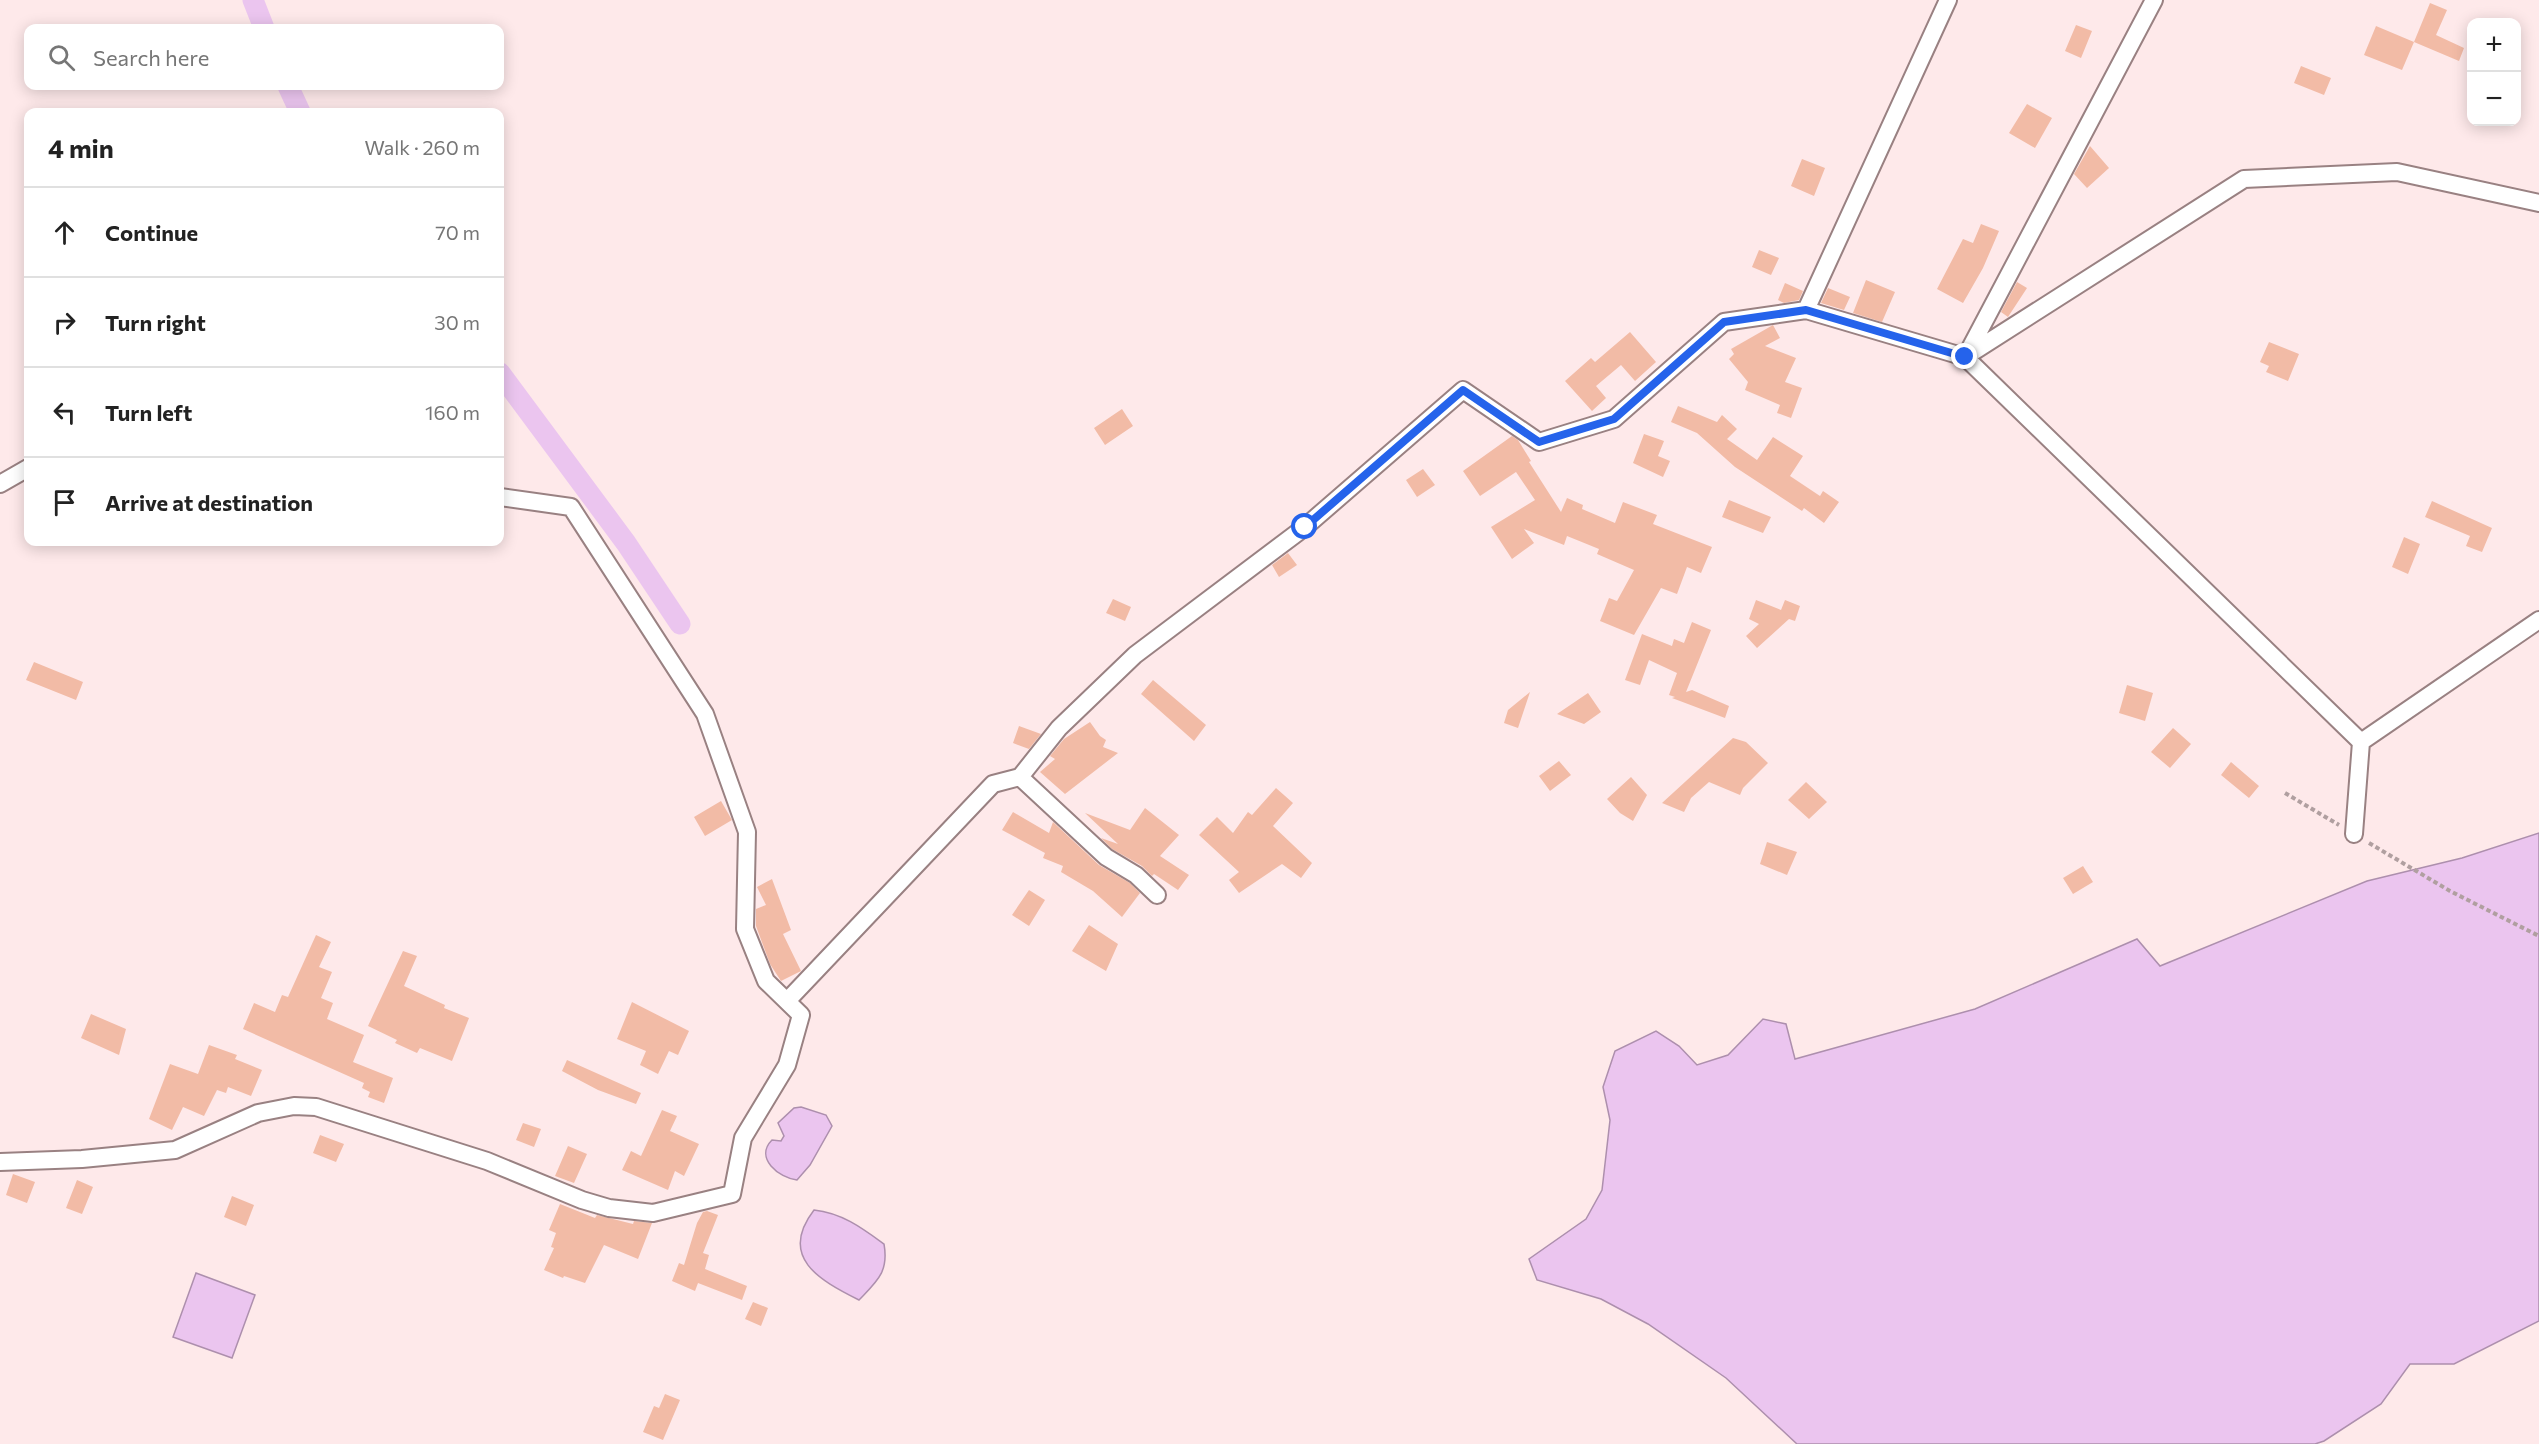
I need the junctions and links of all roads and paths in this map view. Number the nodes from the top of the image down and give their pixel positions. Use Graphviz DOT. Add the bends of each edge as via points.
graph roads {
  1 [pos="1948,0"];
  2 [pos="2154,0"];
  3 [pos="2539,203"];
  4 [pos="1806,310"];
  5 [pos="1965,357"];
  6 [pos="24,470"];
  7 [pos="0,484"];
  8 [pos="504,497"];
  9 [pos="2539,620"];
  10 [pos="2361,742"];
  11 [pos="1020,777"];
  12 [pos="2285,793"];
  13 [pos="2354,834"];
  14 [pos="1157,895"];
  15 [pos="2539,936"];
  16 [pos="787,1001"];
  17 [pos="0,1162"];
  1 -- 4 [label="street"];
  2 -- 5 [label="street"];
  3 -- 5 [label="street" via="2397,172 2244,179"];
  4 -- 5 [label="street"];
  4 -- 11 [label="street" via="1724,322 1614,419 1539,442 1463,390 1305,527 1135,655 1059,728"];
  5 -- 10 [label="street"];
  6 -- 7 [label="street"];
  8 -- 16 [label="street" via="571,507 705,714 747,832 745,929 766,981"];
  9 -- 10 [label="street"];
  10 -- 13 [label="street"];
  11 -- 14 [label="street" via="1106,857 1136,875"];
  11 -- 16 [label="street" via="993,784"];
  12 -- 13 [label="path"];
  13 -- 15 [label="path" via="2450,891"];
  16 -- 17 [label="street" via="801,1015 787,1065 743,1138 732,1194 653,1212 609,1208 582,1200 487,1161 316,1107 294,1106 258,1113 175,1150"];
}
